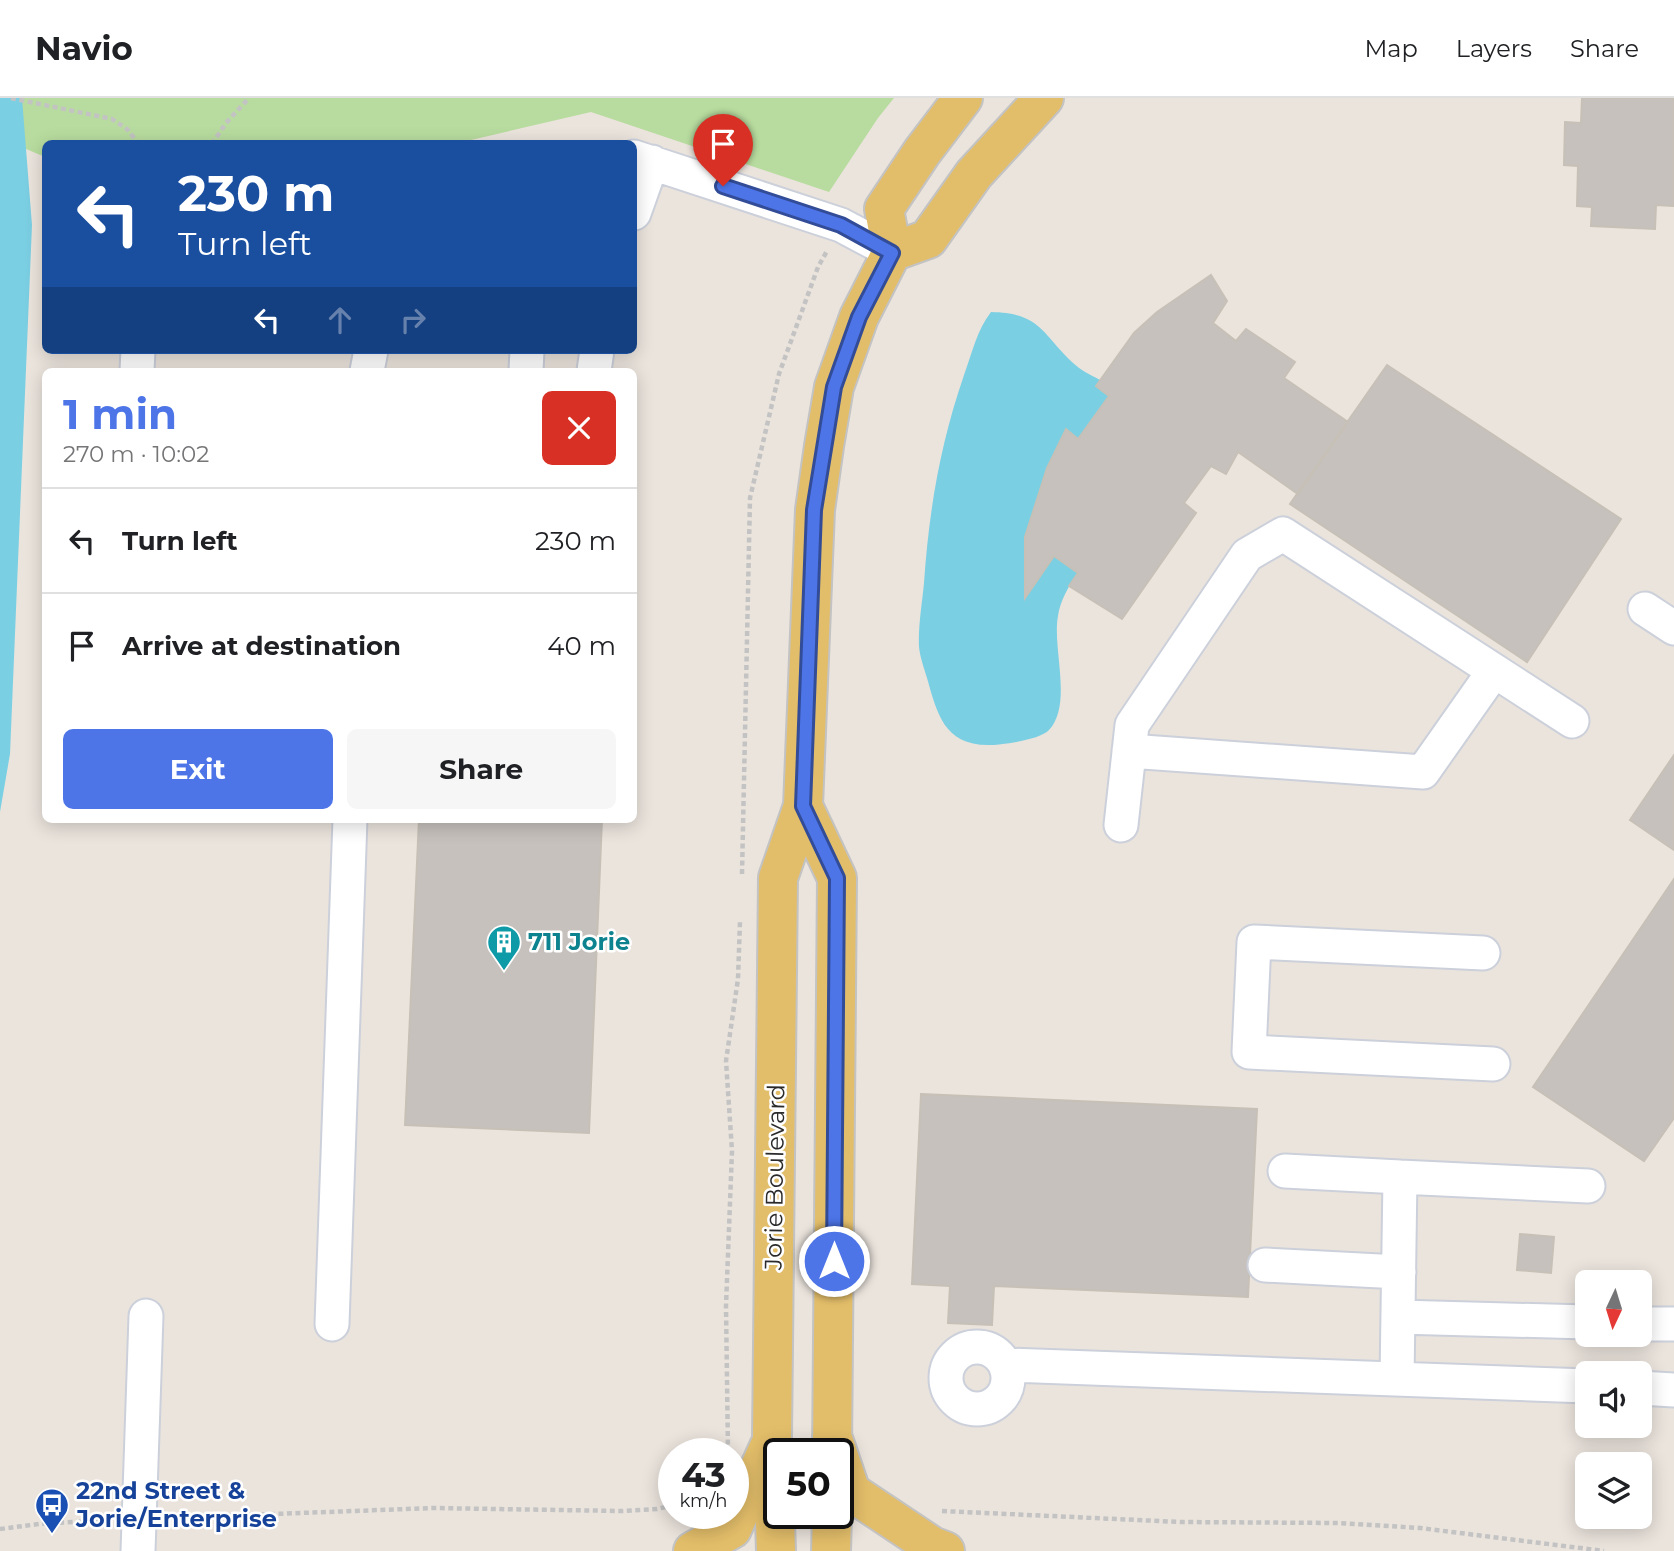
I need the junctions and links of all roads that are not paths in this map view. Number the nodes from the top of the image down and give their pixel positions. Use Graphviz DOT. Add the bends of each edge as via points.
graph roads {
  1 [pos="963,98"];
  2 [pos="1044,98"];
  3 [pos="643,160"];
  4 [pos="637,195"];
  5 [pos="892,253"];
  6 [pos="1645,609"];
  7 [pos="1674,628"];
  8 [pos="1494,671"];
  9 [pos="1572,721"];
  10 [pos="1129,751"];
  11 [pos="803,806"];
  12 [pos="350,823"];
  13 [pos="1121,825"];
  14 [pos="1483,953"];
  15 [pos="1493,1064"];
  16 [pos="1285,1171"];
  17 [pos="1400,1177"];
  18 [pos="1587,1186"];
  19 [pos="1265,1265"];
  20 [pos="1399,1272"];
  21 [pos="146,1317"];
  22 [pos="1398,1317"];
  23 [pos="1575,1322"];
  24 [pos="332,1324"];
  25 [pos="1652,1324"];
  26 [pos="1674,1324"];
  27 [pos="1006,1364"];
  28 [pos="1397,1379"];
  29 [pos="1575,1386"];
  30 [pos="1652,1389"];
  31 [pos="1674,1390"];
  32 [pos="772,1438"];
  33 [pos="832,1438"];
  34 [pos="763,1458"];
  35 [pos="854,1495"];
  36 [pos="775,1529"];
  37 [pos="832,1529"];
  38 [pos="138,1535"];
  39 [pos="692,1551"];
  40 [pos="776,1551"];
  41 [pos="831,1551"];
  42 [pos="945,1551"];
  1 -- 5 [label="main road" via="884,209"];
  2 -- 5 [label="main road" via="974,174 928,239"];
  3 -- 4 [label="lane"];
  3 -- 5 [label="lane" via="841,225"];
  5 -- 11 [label="main road, Jorie Boulevard" via="859,317 834,387 824,446 814,510"];
  6 -- 7 [label="lane"];
  8 -- 9 [label="lane"];
  8 -- 10 [label="lane" via="1423,772"];
  8 -- 10 [label="lane" via="1283,534 1247,555 1132,725"];
  10 -- 13 [label="lane"];
  11 -- 32 [label="main road, Jorie Boulevard" via="778,878"];
  11 -- 33 [label="main road, Jorie Boulevard" via="837,878"];
  12 -- 24 [label="lane"];
  14 -- 15 [label="lane" via="1254,942 1249,1052"];
  16 -- 17 [label="lane"];
  17 -- 18 [label="lane"];
  17 -- 20 [label="lane"];
  19 -- 20 [label="lane"];
  20 -- 22 [label="lane"];
  21 -- 38 [label="lane"];
  22 -- 23 [label="lane"];
  22 -- 28 [label="lane"];
  25 -- 26 [label="lane"];
  27 -- 28 [label="lane"];
  28 -- 29 [label="lane"];
  30 -- 31 [label="lane"];
  34 -- 39 [label="main road" via="732,1529"];
  35 -- 42 [label="main road, Jorie Boulevard"];
  36 -- 40 [label="main road, Jorie Boulevard"];
  37 -- 41 [label="main road"];
}
